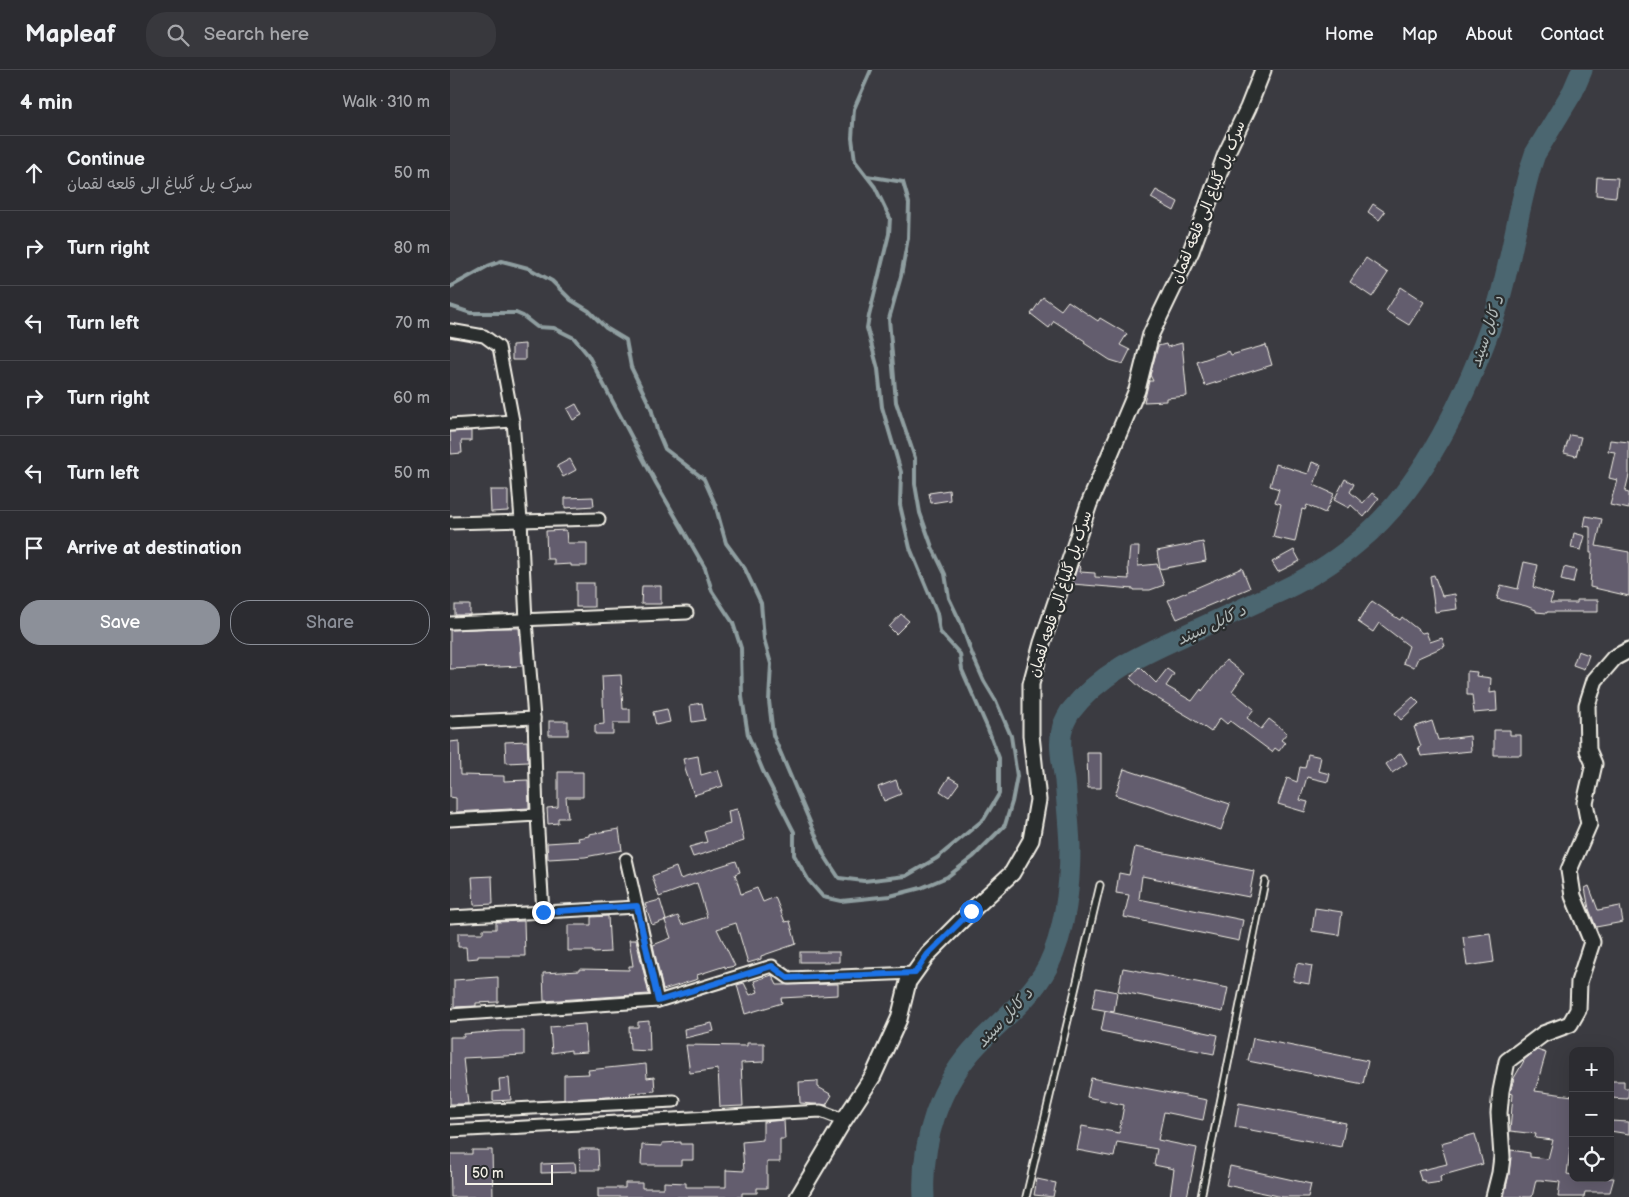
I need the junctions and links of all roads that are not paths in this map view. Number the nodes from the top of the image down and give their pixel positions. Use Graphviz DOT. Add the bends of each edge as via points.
graph roads {
  1 [pos="1263,70"];
  2 [pos="450,330"];
  3 [pos="513,421"];
  4 [pos="450,425"];
  5 [pos="599,519"];
  6 [pos="521,520"];
  7 [pos="450,523"];
  8 [pos="687,613"];
  9 [pos="526,621"];
  10 [pos="450,624"];
  11 [pos="1629,650"];
  12 [pos="534,718"];
  13 [pos="450,722"];
  14 [pos="536,815"];
  15 [pos="450,820"];
  16 [pos="626,859"];
  17 [pos="1265,881"];
  18 [pos="1100,884"];
  19 [pos="637,906"];
  20 [pos="543,912"];
  21 [pos="450,917"];
  22 [pos="915,973"];
  23 [pos="658,1001"];
  24 [pos="450,1015"];
  25 [pos="674,1101"];
  26 [pos="450,1112"];
  27 [pos="844,1120"];
  28 [pos="450,1131"];
  29 [pos="798,1197"];
  30 [pos="1026,1197"];
  31 [pos="1201,1197"];
  32 [pos="1494,1197"];
  1 -- 22 [label="street, سرک پل گلباغ الی قلعه لقمان" via="1226,154 1191,251 1151,334 1138,390 1090,504 1042,643 1031,684 1031,734 1038,800 1031,840 1012,873 928,954"];
  2 -- 3 [label="street" via="484,336 499,347"];
  3 -- 4 [label="street"];
  3 -- 6 [label="street"];
  5 -- 6 [label="street"];
  6 -- 7 [label="street"];
  6 -- 9 [label="street"];
  8 -- 9 [label="street"];
  9 -- 10 [label="street"];
  9 -- 12 [label="street"];
  11 -- 32 [label="street" via="1614,658 1595,680 1587,705 1588,750 1594,764 1585,803 1590,824 1569,870 1573,896 1592,942 1579,982 1578,1010 1570,1024 1542,1034 1507,1061 1500,1091 1502,1157"];
  12 -- 13 [label="street"];
  12 -- 14 [label="street"];
  14 -- 15 [label="street"];
  14 -- 20 [label="street"];
  16 -- 19 [label="street"];
  17 -- 31 [label="lane"];
  18 -- 30 [label="lane"];
  19 -- 20 [label="street"];
  19 -- 23 [label="street"];
  20 -- 21 [label="street"];
  22 -- 23 [label="street" via="788,978 772,966"];
  22 -- 27 [label="street, سرک پل گلباغ الی قلعه لقمان" via="908,982 899,1019 873,1076"];
  23 -- 24 [label="street"];
  25 -- 26 [label="street"];
  27 -- 28 [label="street" via="821,1111"];
  27 -- 29 [label="street, سرک پل گلباغ الی قلعه لقمان"];
}
